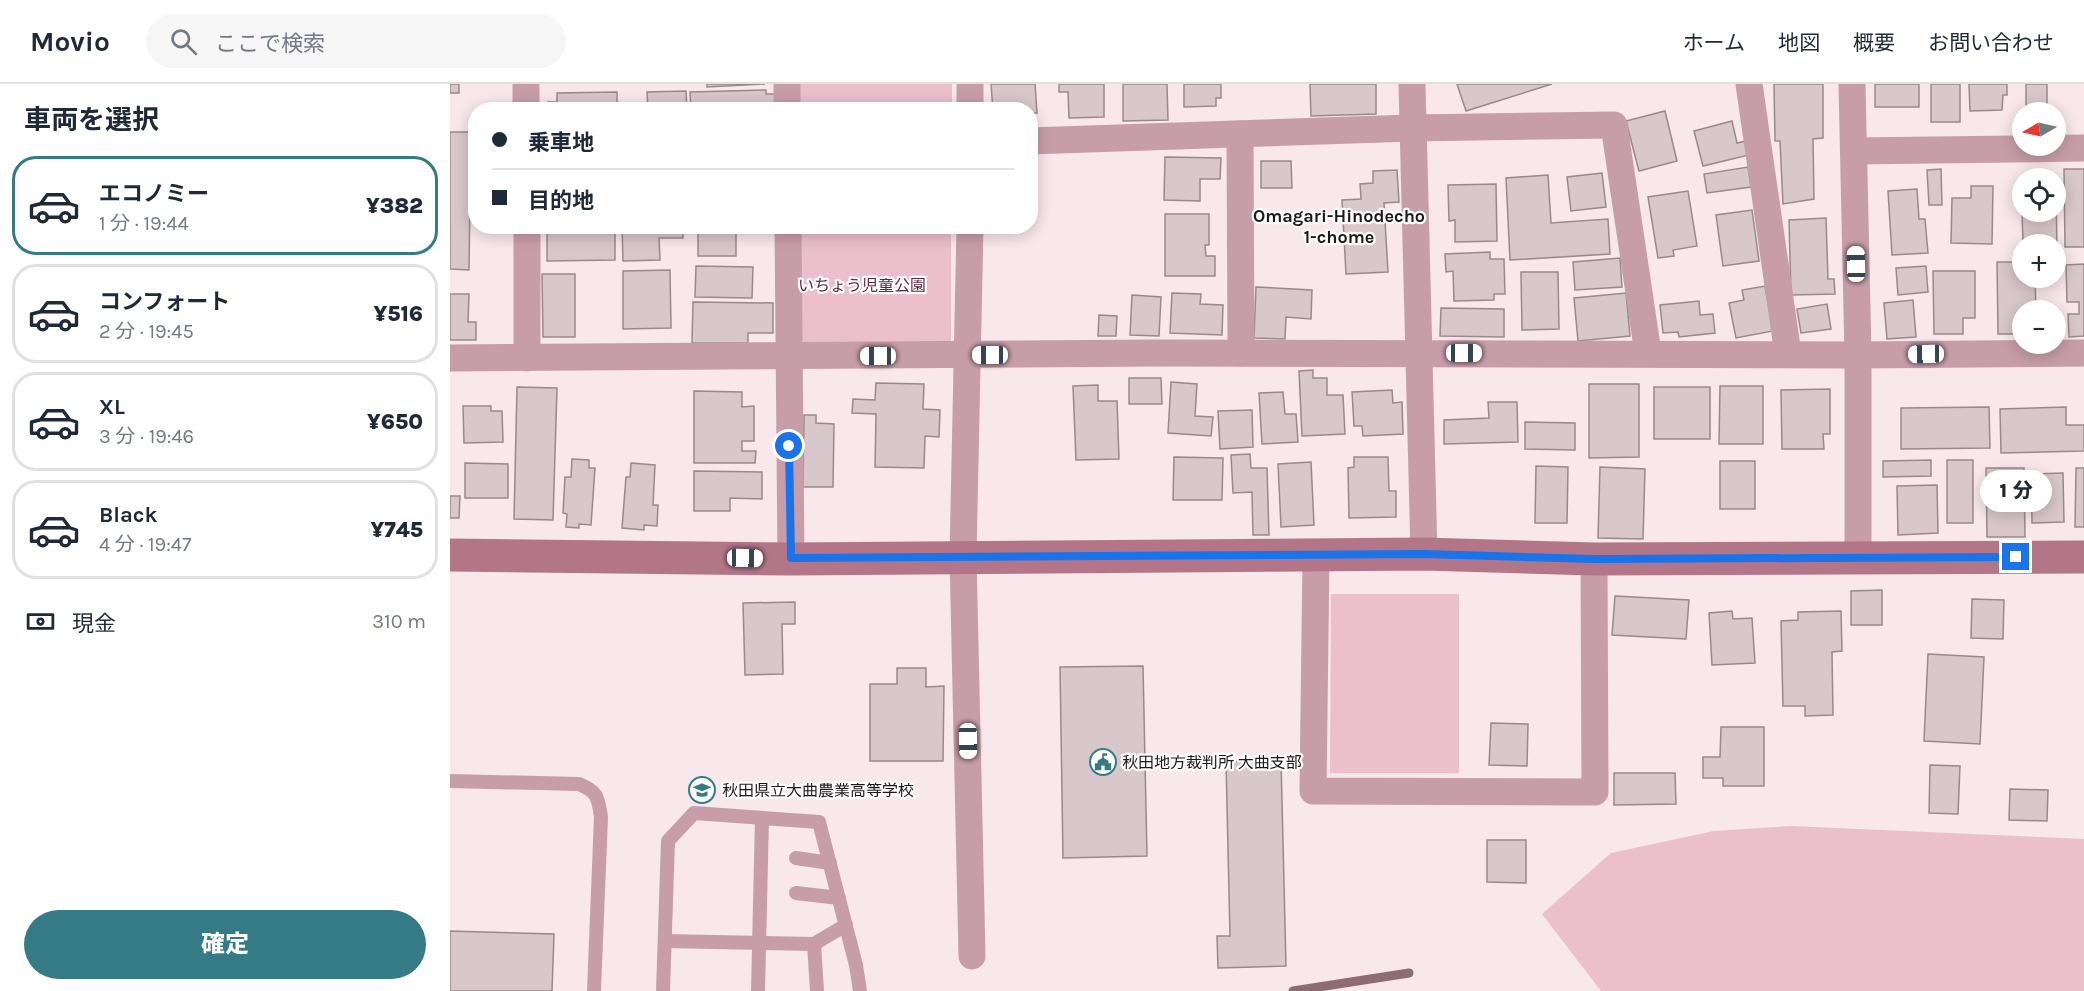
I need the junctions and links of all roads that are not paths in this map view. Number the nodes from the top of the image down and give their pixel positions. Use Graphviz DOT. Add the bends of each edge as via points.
graph roads {
  1 [pos="526,84"];
  2 [pos="787,84"];
  3 [pos="970,84"];
  4 [pos="1412,84"];
  5 [pos="1749,84"];
  6 [pos="1852,84"];
  7 [pos="526,102"];
  8 [pos="787,102"];
  9 [pos="970,102"];
  10 [pos="1412,128"];
  11 [pos="1240,134"];
  12 [pos="1038,141"];
  13 [pos="2084,148"];
  14 [pos="1854,151"];
  15 [pos="527,234"];
  16 [pos="788,234"];
  17 [pos="970,234"];
  18 [pos="1241,353"];
  19 [pos="1419,353"];
  20 [pos="1648,353"];
  21 [pos="2084,353"];
  22 [pos="1788,354"];
  23 [pos="967,355"];
  24 [pos="1858,355"];
  25 [pos="788,356"];
  26 [pos="450,358"];
  27 [pos="527,358"];
  28 [pos="1424,554"];
  29 [pos="450,555"];
  30 [pos="963,556"];
  31 [pos="1316,556"];
  32 [pos="2084,557"];
  33 [pos="791,558"];
  34 [pos="1858,558"];
  35 [pos="1594,559"];
  36 [pos="450,781"];
  37 [pos="762,818"];
  38 [pos="796,858"];
  39 [pos="830,863"];
  40 [pos="796,893"];
  41 [pos="839,898"];
  42 [pos="846,925"];
  43 [pos="664,941"];
  44 [pos="759,942"];
  45 [pos="814,944"];
  46 [pos="972,956"];
  47 [pos="594,991"];
  48 [pos="663,991"];
  49 [pos="758,991"];
  50 [pos="817,991"];
  51 [pos="860,991"];
  1 -- 7 [label="street"];
  2 -- 8 [label="street"];
  3 -- 9 [label="street"];
  4 -- 10 [label="street"];
  5 -- 22 [label="street"];
  6 -- 14 [label="street"];
  10 -- 11 [label="street"];
  10 -- 19 [label="street"];
  10 -- 20 [label="street" via="1614,125"];
  11 -- 12 [label="street"];
  11 -- 18 [label="street"];
  13 -- 14 [label="street"];
  14 -- 24 [label="street"];
  15 -- 27 [label="street"];
  16 -- 25 [label="street"];
  17 -- 23 [label="street"];
  18 -- 19 [label="street"];
  18 -- 23 [label="street"];
  19 -- 20 [label="street"];
  19 -- 28 [label="street"];
  20 -- 22 [label="street"];
  21 -- 24 [label="street"];
  22 -- 24 [label="street"];
  23 -- 25 [label="street"];
  23 -- 30 [label="street"];
  24 -- 34 [label="street"];
  25 -- 27 [label="street"];
  25 -- 33 [label="street"];
  26 -- 27 [label="street"];
  28 -- 31 [label="street"];
  28 -- 35 [label="street"];
  29 -- 33 [label="street"];
  30 -- 31 [label="street"];
  30 -- 33 [label="street"];
  30 -- 46 [label="street"];
  31 -- 35 [label="street" via="1312,791 1595,792"];
  32 -- 34 [label="street"];
  34 -- 35 [label="street"];
  36 -- 47 [label="lane" via="579,784 598,797 601,817"];
  37 -- 39 [label="lane" via="819,822"];
  37 -- 43 [label="lane" via="694,813 668,841"];
  37 -- 44 [label="lane"];
  38 -- 39 [label="lane"];
  39 -- 41 [label="lane"];
  40 -- 41 [label="lane"];
  41 -- 42 [label="lane"];
  42 -- 45 [label="lane"];
  42 -- 51 [label="lane"];
  43 -- 44 [label="lane"];
  43 -- 48 [label="lane"];
  44 -- 45 [label="lane"];
  44 -- 49 [label="lane"];
  45 -- 50 [label="lane"];
}
